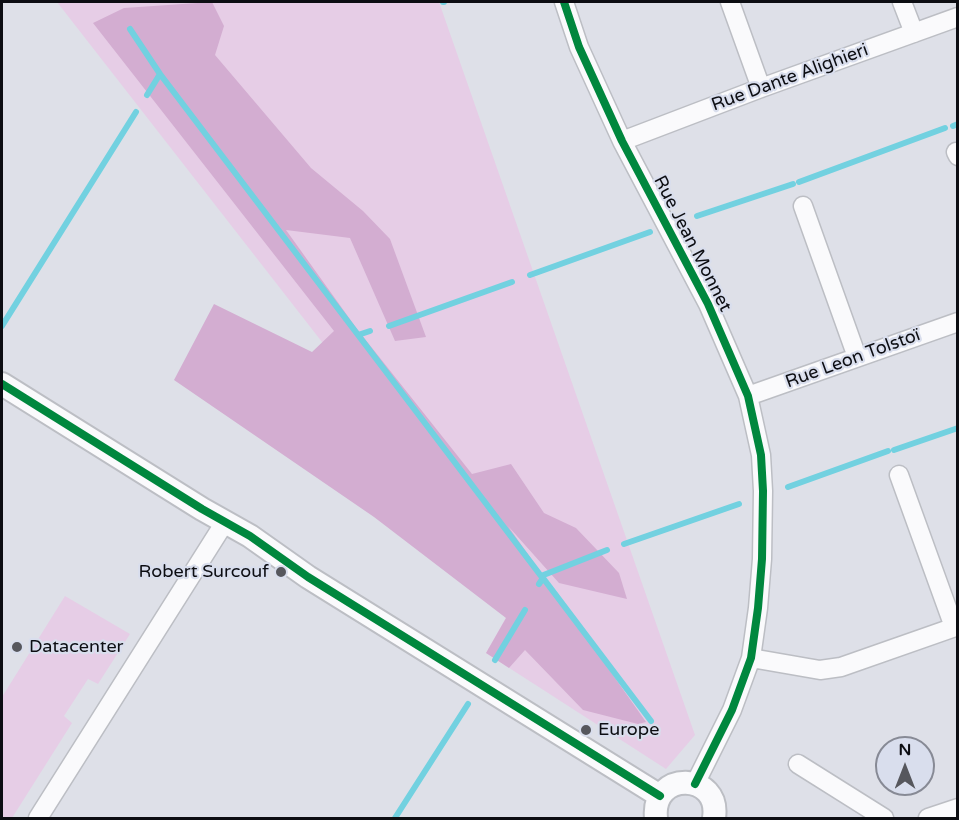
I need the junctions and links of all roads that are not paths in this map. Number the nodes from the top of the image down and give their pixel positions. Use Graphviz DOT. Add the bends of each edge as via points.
graph roads {
  1 [pos="564,2"];
  2 [pos="730,2"];
  3 [pos="902,2"];
  4 [pos="957,17"];
  5 [pos="914,33"];
  6 [pos="761,88"];
  7 [pos="622,141"];
  8 [pos="803,206"];
  9 [pos="957,322"];
  10 [pos="857,357"];
  11 [pos="2,384"];
  12 [pos="748,396"];
  13 [pos="899,475"];
  14 [pos="225,522"];
  15 [pos="956,627"];
  16 [pos="751,658"];
  17 [pos="798,764"];
  18 [pos="695,784"];
  19 [pos="658,808"];
  20 [pos="957,808"];
  21 [pos="38,819"];
  22 [pos="714,819"];
  23 [pos="884,819"];
  24 [pos="928,819"];
  1 -- 7 [label="street, Rue Jean Monnet" via="579,47"];
  2 -- 6 [label="street"];
  3 -- 5 [label="street"];
  4 -- 5 [label="street, Rue Dante Alighieri"];
  5 -- 6 [label="street, Rue Dante Alighieri"];
  6 -- 7 [label="street, Rue Dante Alighieri"];
  7 -- 12 [label="street, Rue Jean Monnet" via="708,304"];
  8 -- 10 [label="street"];
  9 -- 10 [label="street, Rue Leon Tolstoï"];
  10 -- 12 [label="street, Rue Leon Tolstoï"];
  11 -- 14 [label="street"];
  12 -- 16 [label="street, Rue Jean Monnet" via="761,455 763,491 762,559"];
  13 -- 15 [label="street"];
  14 -- 19 [label="street"];
  14 -- 21 [label="street"];
  15 -- 16 [label="street" via="841,667 820,670"];
  16 -- 18 [label="street, Rue Jean Monnet" via="732,710"];
  17 -- 23 [label="street"];
  18 -- 19 [label="street" via="669,787"];
  18 -- 22 [label="street" via="712,799"];
  20 -- 24 [label="street"];
}
